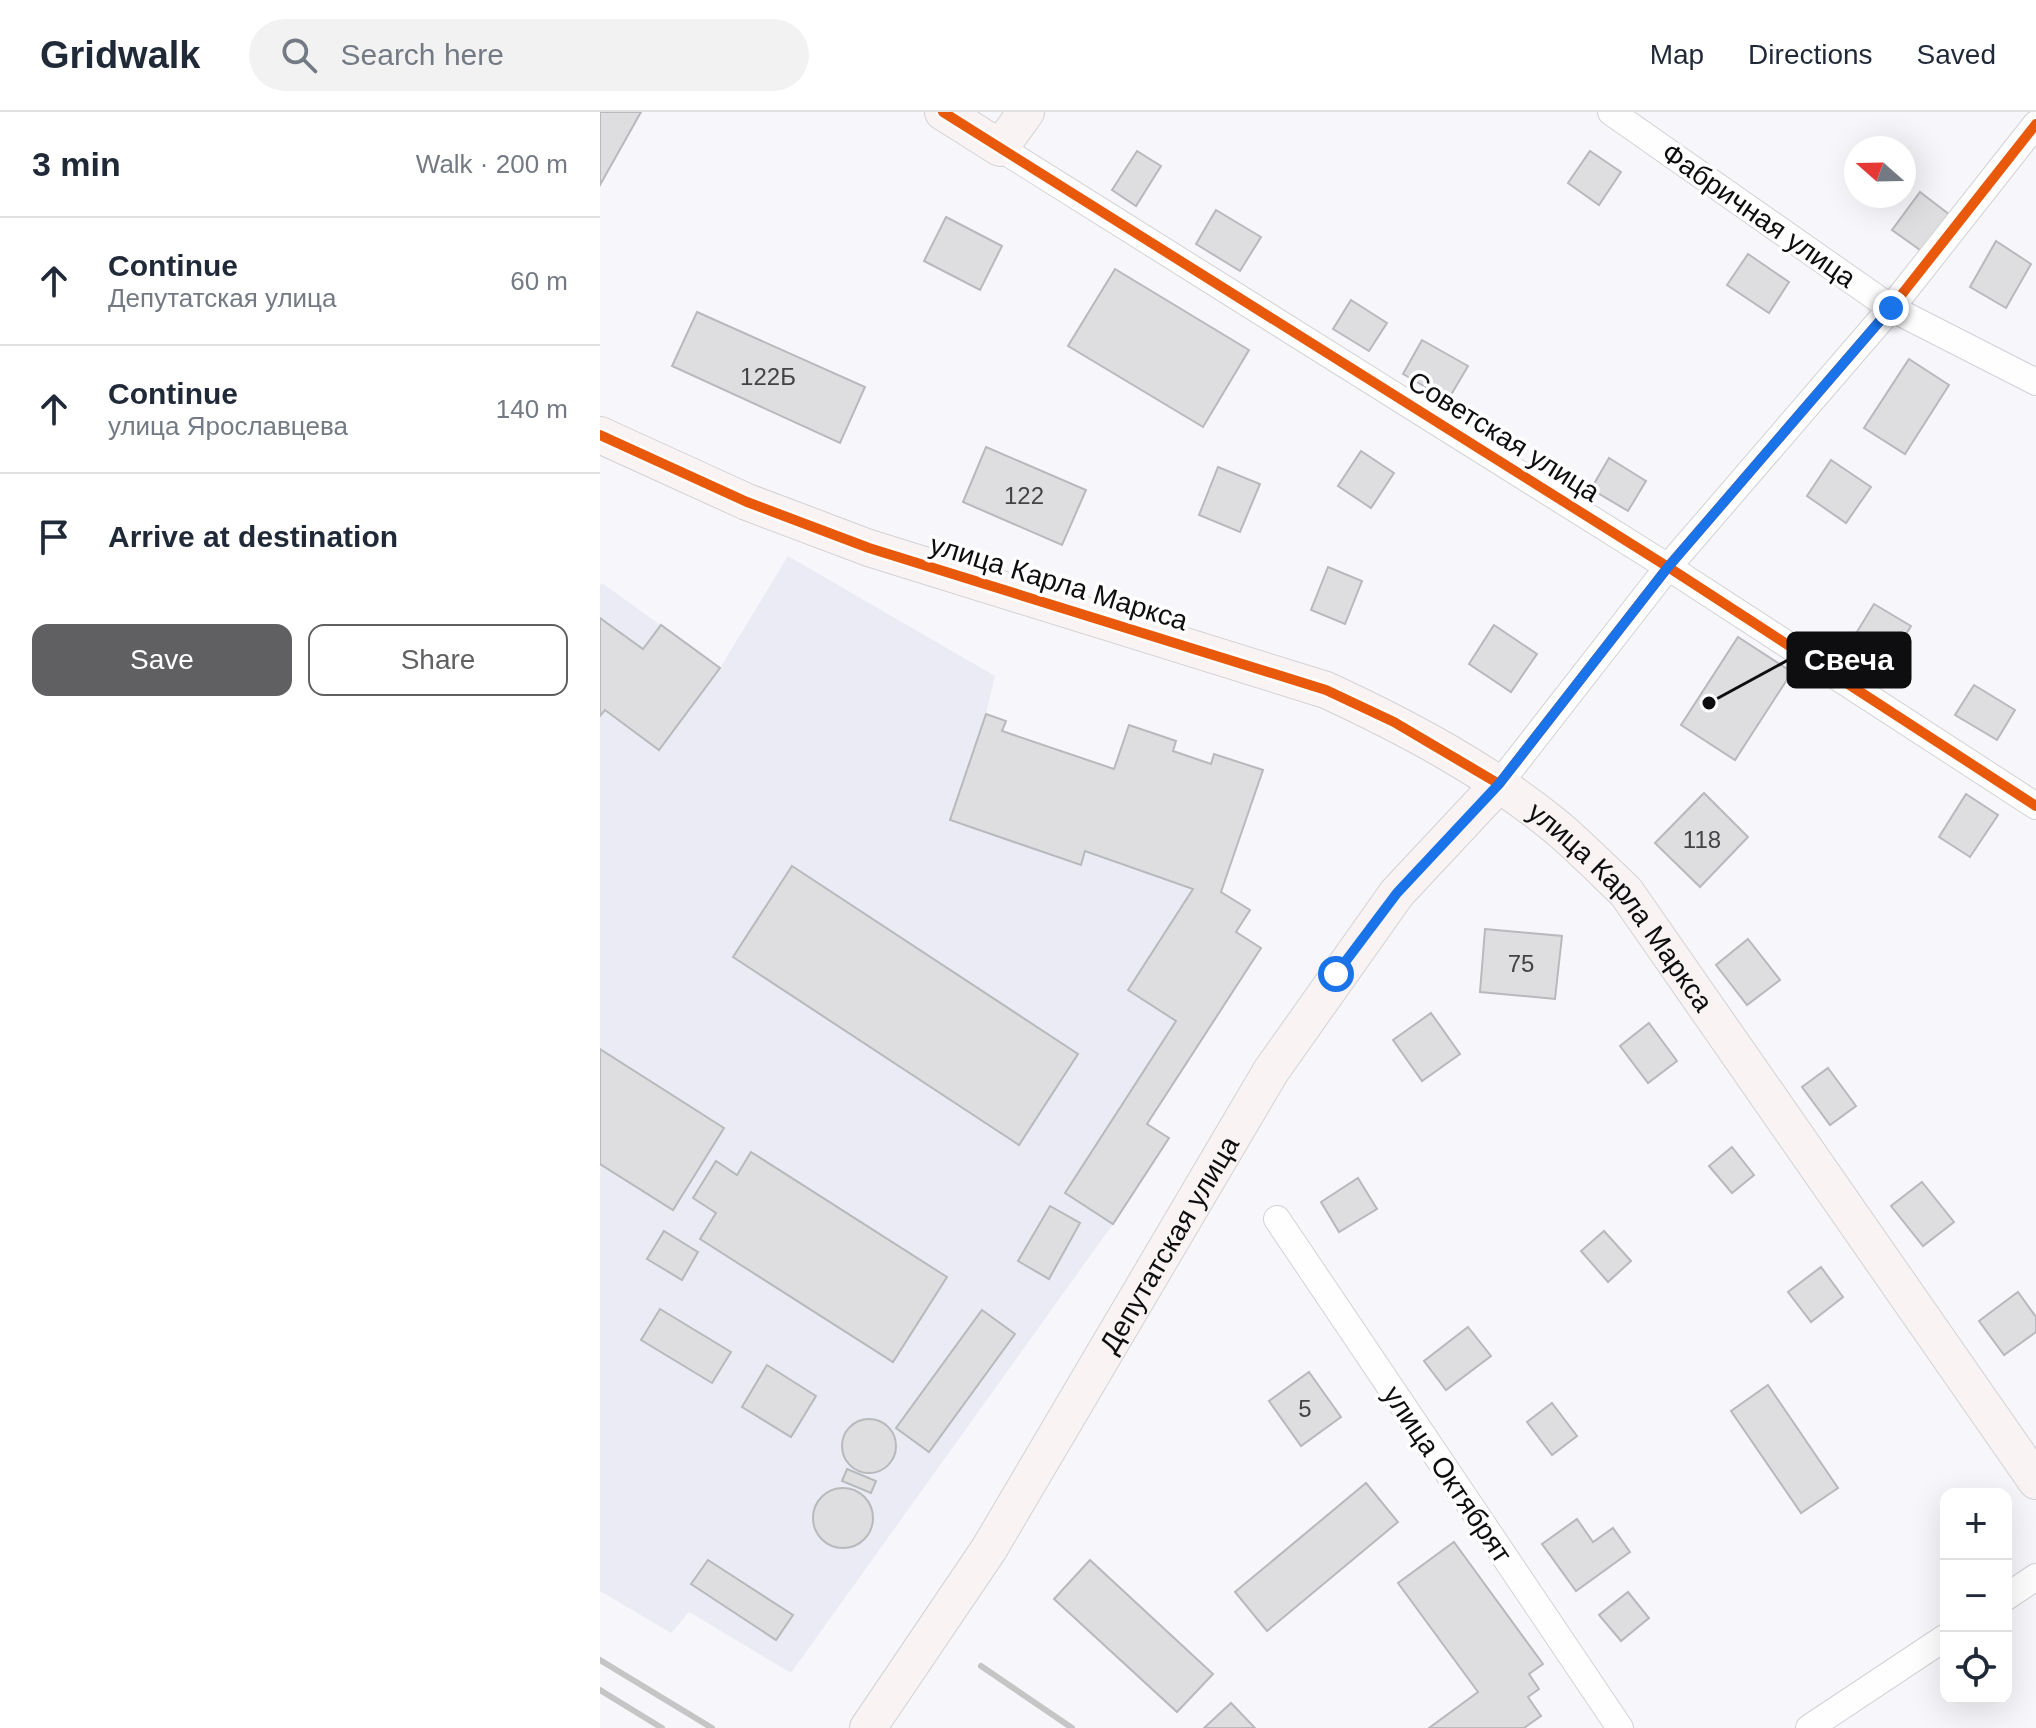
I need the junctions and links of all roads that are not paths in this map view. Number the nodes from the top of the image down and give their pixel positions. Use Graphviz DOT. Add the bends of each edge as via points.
graph roads {
  1 [pos="943,112"];
  2 [pos="1026,112"];
  3 [pos="1611,112"];
  4 [pos="2036,124"];
  5 [pos="1000,148"];
  6 [pos="1891,308"];
  7 [pos="2036,382"];
  8 [pos="600,435"];
  9 [pos="1668,567"];
  10 [pos="1499,784"];
  11 [pos="2036,806"];
  12 [pos="1277,1219"];
  13 [pos="2036,1481"];
  14 [pos="2036,1577"];
  15 [pos="2012,1593"];
  16 [pos="1940,1641"];
  17 [pos="868,1728"];
  18 [pos="1620,1728"];
  19 [pos="1809,1728"];
  1 -- 5 [label="main road, Советская улица"];
  2 -- 5 [label="main road"];
  3 -- 6 [label="street, Фабричная улица"];
  4 -- 6 [label="street"];
  5 -- 9 [label="street, Советская улица"];
  6 -- 7 [label="street, Фабричная улица"];
  6 -- 9 [label="street"];
  8 -- 10 [label="main road, улица Карла Маркса" via="747,502 869,548 1326,690 1394,722"];
  9 -- 10 [label="street"];
  9 -- 11 [label="street, Советская улица"];
  10 -- 13 [label="main road, улица Карла Маркса" via="1559,829 1626,892"];
  10 -- 17 [label="main road, Депутатская улица" via="1397,893 1271,1071 1030,1482"];
  12 -- 18 [label="street, улица Октябрят"];
  14 -- 15 [label="street"];
  16 -- 19 [label="street"];
}
